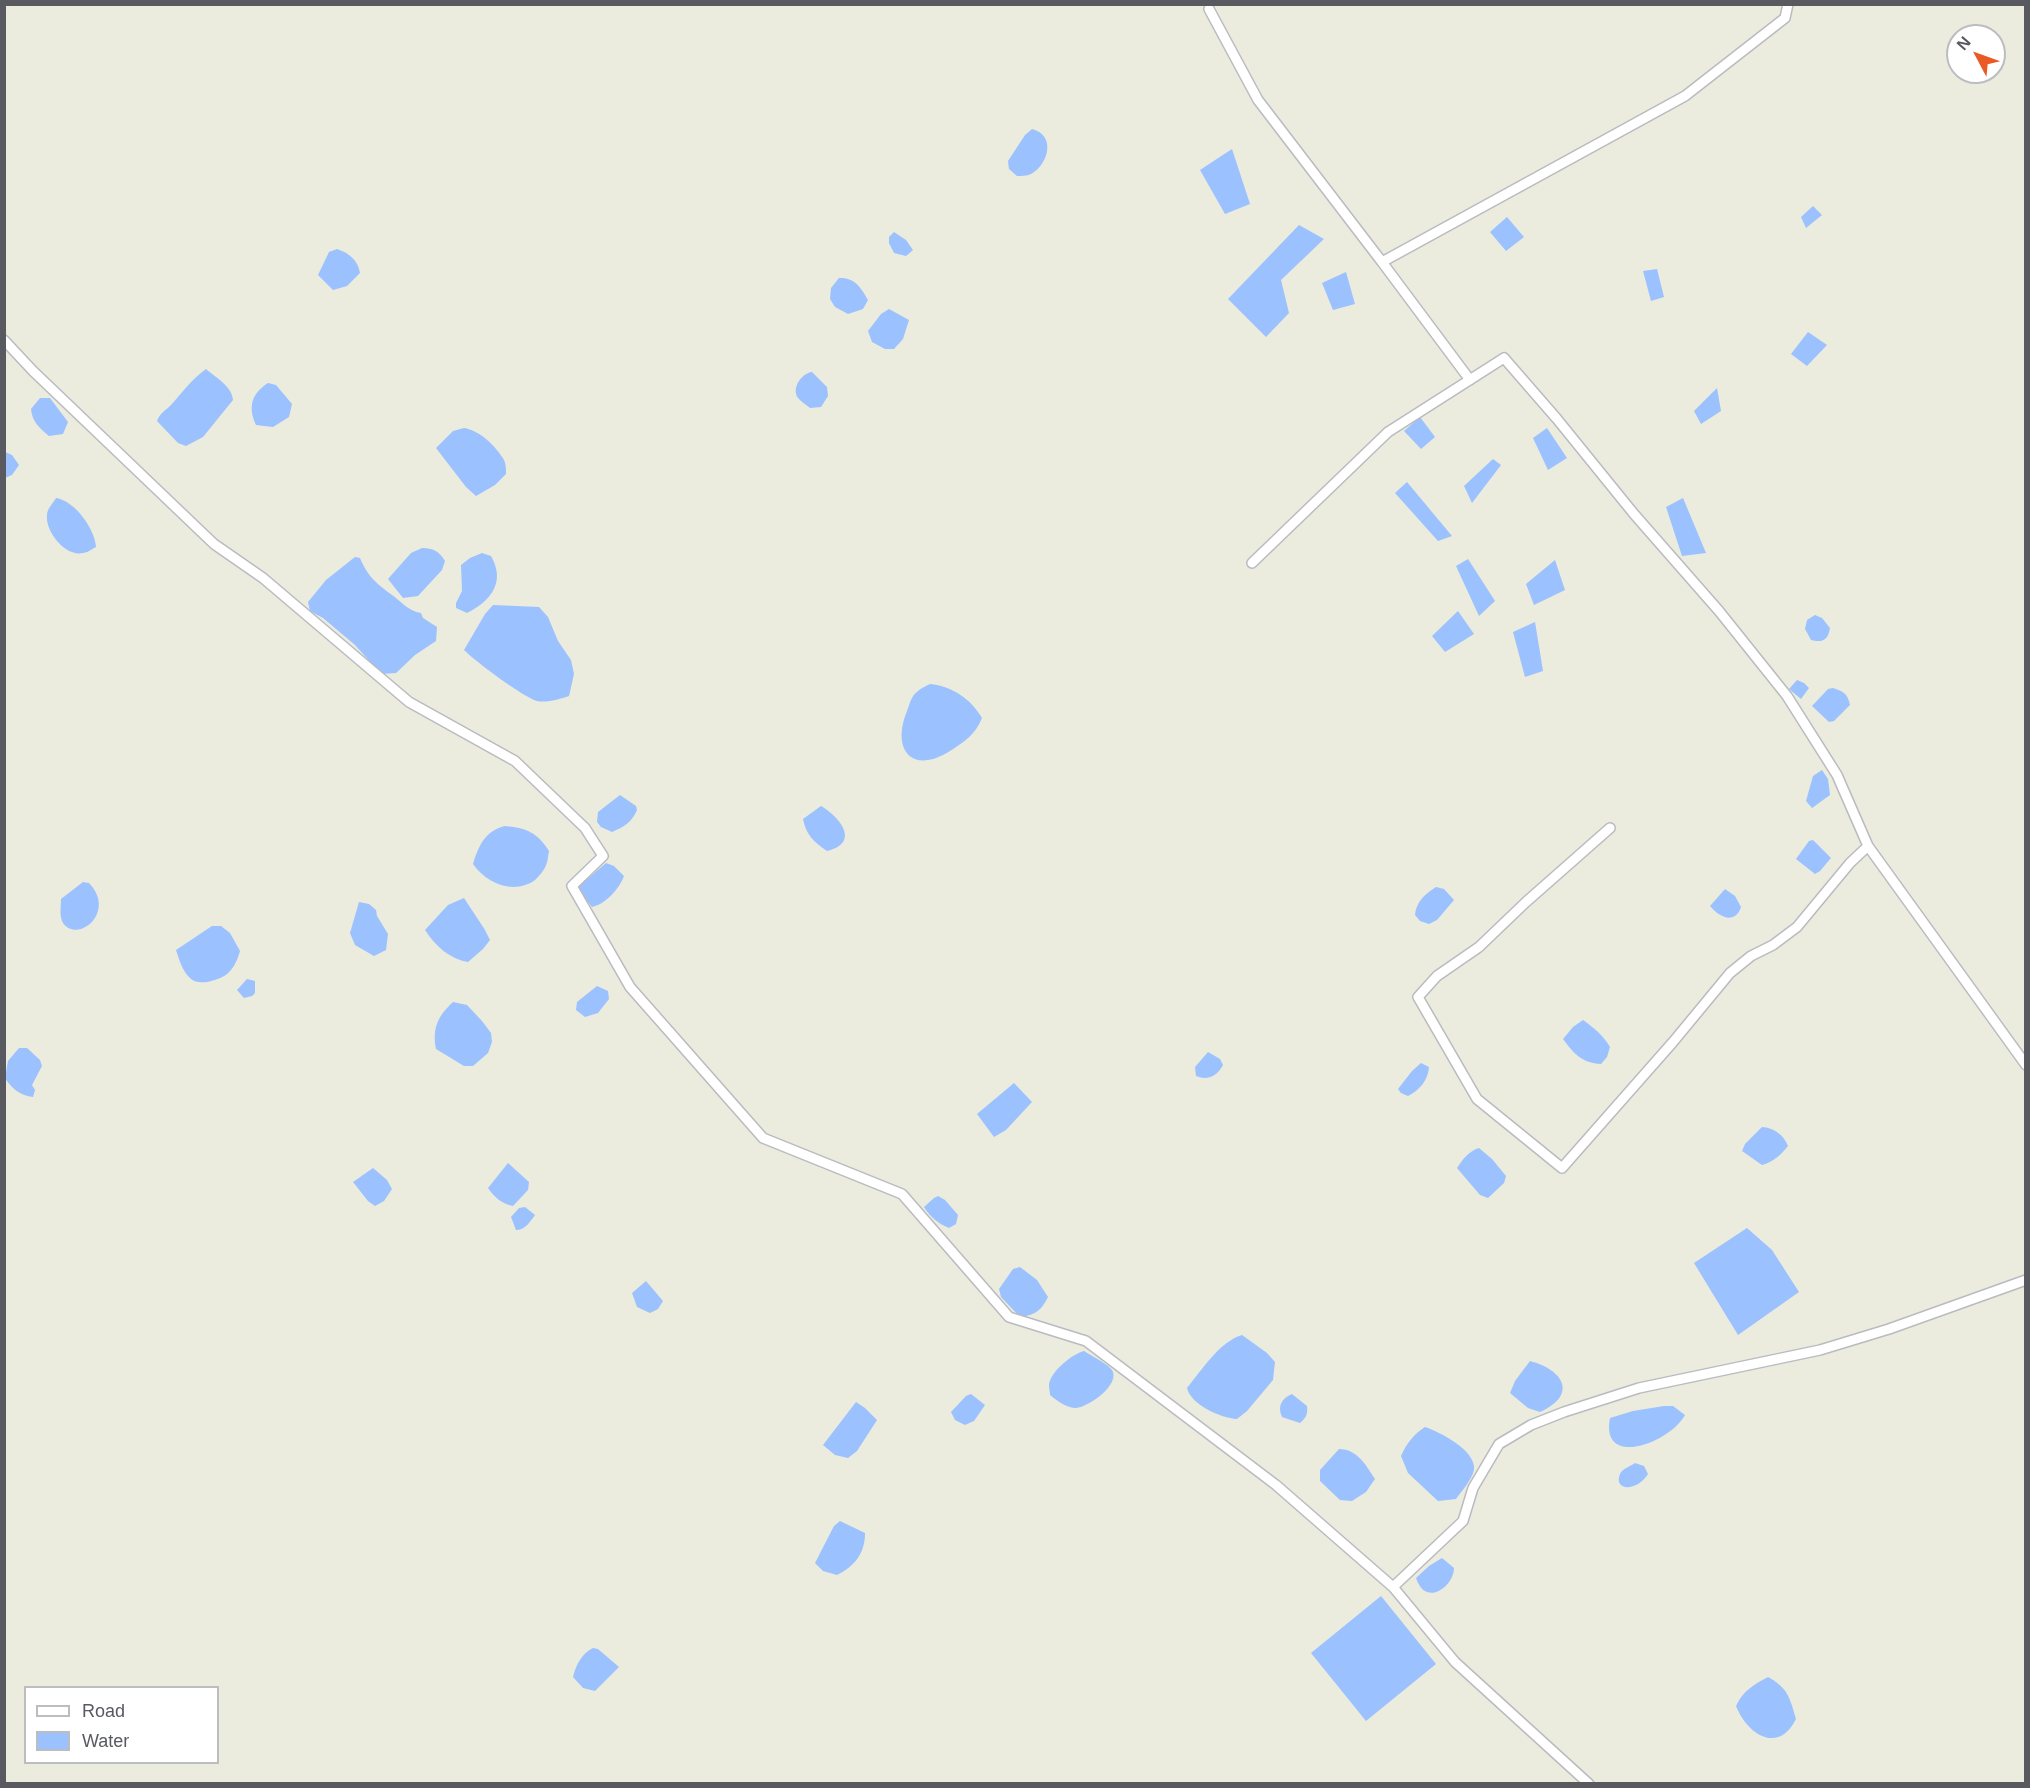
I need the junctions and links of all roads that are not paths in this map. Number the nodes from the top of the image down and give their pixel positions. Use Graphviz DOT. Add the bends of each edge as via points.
graph roads {
  1 [pos="1788,4"];
  2 [pos="1209,9"];
  3 [pos="1382,262"];
  4 [pos="4,340"];
  5 [pos="1470,380"];
  6 [pos="1252,563"];
  7 [pos="1610,828"];
  8 [pos="1868,846"];
  9 [pos="2025,1065"];
  10 [pos="2025,1280"];
  11 [pos="1393,1587"];
  12 [pos="1589,1784"];
  1 -- 3 [label="street" via="1785,18 1685,96"];
  2 -- 3 [label="street" via="1258,100"];
  3 -- 5 [label="street"];
  4 -- 11 [label="street" via="214,544 263,578 410,702 515,761 585,828 603,856 573,886 630,987 763,1138 902,1194 1009,1317 1086,1341 1276,1485"];
  5 -- 6 [label="street" via="1389,432"];
  5 -- 8 [label="street" via="1504,358 1557,419 1787,696 1837,774"];
  7 -- 8 [label="street" via="1479,947 1437,976 1418,998 1477,1098 1562,1168 1730,973 1797,927"];
  8 -- 9 [label="street"];
  10 -- 11 [label="street" via="1820,1350 1639,1388 1531,1425 1499,1444 1473,1488 1463,1521"];
  11 -- 12 [label="street" via="1455,1662"];
}
